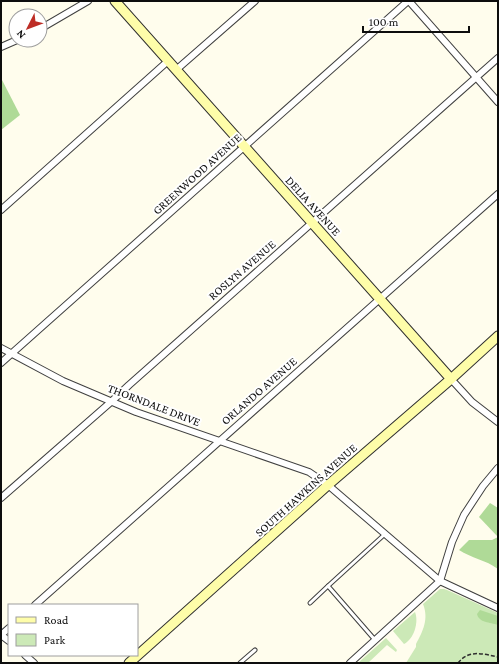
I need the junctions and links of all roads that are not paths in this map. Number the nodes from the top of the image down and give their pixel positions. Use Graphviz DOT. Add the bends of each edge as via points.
graph roads {
  1 [pos="88,1"];
  2 [pos="115,1"];
  3 [pos="255,1"];
  4 [pos="409,1"];
  5 [pos="48,24"];
  6 [pos="498,58"];
  7 [pos="168,61"];
  8 [pos="176,70"];
  9 [pos="476,77"];
  10 [pos="498,102"];
  11 [pos="244,147"];
  12 [pos="498,194"];
  13 [pos="1,210"];
  14 [pos="312,223"];
  15 [pos="380,299"];
  16 [pos="498,336"];
  17 [pos="1,348"];
  18 [pos="11,354"];
  19 [pos="1,363"];
  20 [pos="450,379"];
  21 [pos="112,401"];
  22 [pos="498,422"];
  23 [pos="219,441"];
  24 [pos="498,468"];
  25 [pos="328,485"];
  26 [pos="1,498"];
  27 [pos="385,534"];
  28 [pos="440,581"];
  29 [pos="328,586"];
  30 [pos="310,603"];
  31 [pos="36,604"];
  32 [pos="498,608"];
  33 [pos="375,640"];
  34 [pos="255,650"];
  35 [pos="138,655"];
  36 [pos="26,656"];
  37 [pos="137,656"];
  38 [pos="34,663"];
  39 [pos="129,663"];
  40 [pos="240,663"];
  41 [pos="350,663"];
  1 -- 5 [label="street"];
  2 -- 7 [label="street, DELIA AVENUE"];
  3 -- 8 [label="street"];
  4 -- 9 [label="street"];
  4 -- 11 [label="street, GREENWOOD AVENUE"];
  6 -- 9 [label="street, ROSLYN AVENUE"];
  7 -- 8 [label="street, DELIA AVENUE"];
  7 -- 13 [label="street"];
  8 -- 11 [label="street, DELIA AVENUE"];
  9 -- 10 [label="street"];
  9 -- 14 [label="street, ROSLYN AVENUE"];
  11 -- 14 [label="street, DELIA AVENUE"];
  11 -- 18 [label="street, GREENWOOD AVENUE"];
  12 -- 15 [label="street, ORLANDO AVENUE"];
  14 -- 15 [label="street, DELIA AVENUE"];
  14 -- 21 [label="street, ROSLYN AVENUE"];
  15 -- 20 [label="street, DELIA AVENUE"];
  15 -- 23 [label="street, ORLANDO AVENUE"];
  16 -- 20 [label="street, SOUTH HAWKINS AVENUE"];
  17 -- 18 [label="street, THORNDALE DRIVE"];
  18 -- 19 [label="street, GREENWOOD AVENUE"];
  18 -- 21 [label="street, THORNDALE DRIVE" via="63,381"];
  20 -- 22 [label="street, DELIA AVENUE" via="472,402"];
  20 -- 25 [label="street, SOUTH HAWKINS AVENUE"];
  21 -- 23 [label="street, THORNDALE DRIVE"];
  21 -- 26 [label="street, ROSLYN AVENUE"];
  23 -- 25 [label="street, THORNDALE DRIVE" via="309,472"];
  23 -- 31 [label="street, ORLANDO AVENUE"];
  24 -- 28 [label="street" via="464,515 452,542"];
  25 -- 27 [label="street, THORNDALE DRIVE"];
  25 -- 35 [label="street, SOUTH HAWKINS AVENUE"];
  27 -- 28 [label="street, THORNDALE DRIVE"];
  27 -- 29 [label="lane"];
  28 -- 32 [label="street, THORNDALE DRIVE"];
  28 -- 33 [label="street"];
  29 -- 30 [label="lane"];
  29 -- 33 [label="lane"];
  33 -- 41 [label="street"];
  34 -- 40 [label="lane"];
  36 -- 38 [label="street"];
  37 -- 39 [label="street, SOUTH HAWKINS AVENUE"];
}
